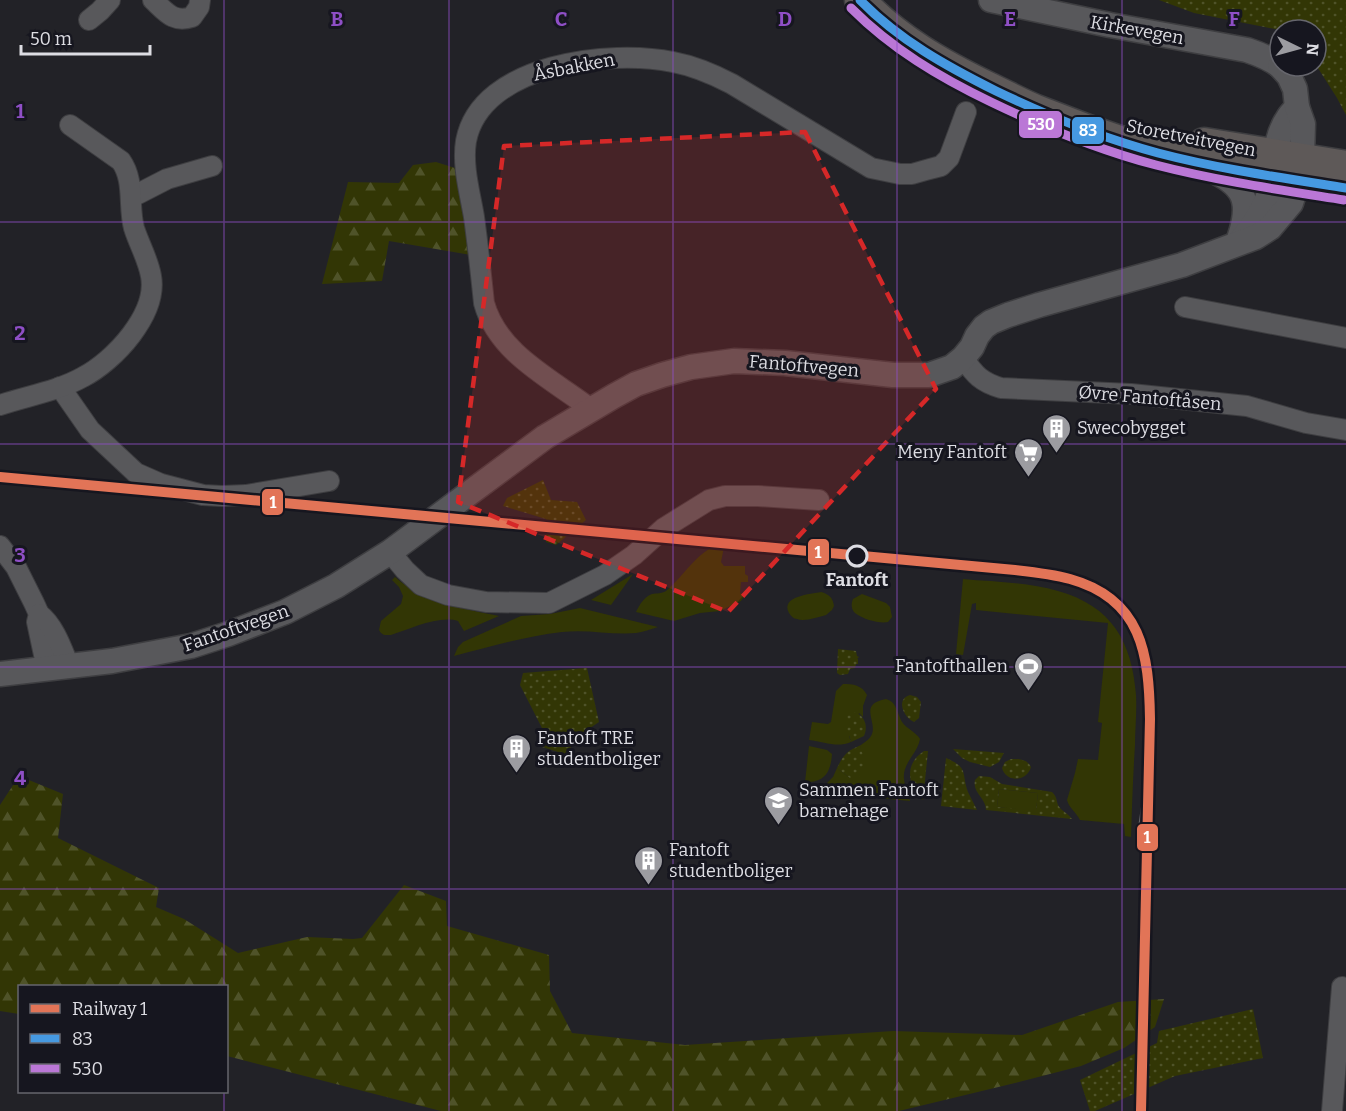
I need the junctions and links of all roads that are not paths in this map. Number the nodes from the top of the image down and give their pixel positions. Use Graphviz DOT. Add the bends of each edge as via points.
graph roads {
  1 [pos="110,0"];
  2 [pos="153,0"];
  3 [pos="200,0"];
  4 [pos="860,0"];
  5 [pos="889,0"];
  6 [pos="991,0"];
  7 [pos="89,20"];
  8 [pos="1268,58"];
  9 [pos="1290,78"];
  10 [pos="966,112"];
  11 [pos="70,125"];
  12 [pos="1187,160"];
  13 [pos="212,166"];
  14 [pos="1346,166"];
  15 [pos="1287,167"];
  16 [pos="1346,188"];
  17 [pos="132,197"];
  18 [pos="1237,244"];
  19 [pos="1185,307"];
  20 [pos="1346,338"];
  21 [pos="963,358"];
  22 [pos="60,387"];
  23 [pos="0,405"];
  24 [pos="591,409"];
  25 [pos="1346,430"];
  26 [pos="330,481"];
  27 [pos="819,500"];
  28 [pos="0,546"];
  29 [pos="390,552"];
  30 [pos="58,668"];
  31 [pos="0,674"];
  32 [pos="1342,987"];
  33 [pos="1332,1111"];
  1 -- 7 [label="street"];
  2 -- 3 [label="street" via="179,20 192,17"];
  4 -- 12 [label="main road, Storetveitvegen" via="874,15 941,63 1040,112"];
  5 -- 15 [label="main road, Storetveitvegen" via="947,48 1052,102"];
  6 -- 8 [label="street, Kirkevegen" via="1247,50"];
  9 -- 15 [label="street, Kirkevegen" via="1297,107 1286,119 1278,138"];
  10 -- 24 [label="street, Åsbakken" via="949,158 941,166 900,174 871,168 723,80 673,62 646,58 589,60 535,72 502,89 484,106 466,140 484,303 500,336 532,368"];
  11 -- 17 [label="street" via="121,161"];
  12 -- 15 [label="main road, Storetveitvegen"];
  12 -- 18 [label="street" via="1223,176 1242,194 1244,223"];
  13 -- 17 [label="street" via="167,179"];
  14 -- 15 [label="main road, Storetveitvegen"];
  15 -- 16 [label="main road, Storetveitvegen"];
  15 -- 18 [label="street, Fantoftvegen" via="1252,227"];
  17 -- 22 [label="street" via="133,223 151,277 145,313 138,327 99,367"];
  18 -- 21 [label="street, Fantoftvegen" via="1182,265 991,322"];
  19 -- 20 [label="street"];
  21 -- 24 [label="street, Fantoftvegen" via="939,372 911,376 726,361 636,384"];
  21 -- 25 [label="street, Øvre Fantoftåsen" via="980,380 1001,388 1131,394 1247,406"];
  22 -- 23 [label="street"];
  22 -- 26 [label="street" via="90,430 136,473 161,484 222,496"];
  24 -- 29 [label="street, Fantoftvegen" via="517,456"];
  27 -- 29 [label="street" via="758,496 710,500 664,528 605,575 549,603 486,602 448,595 421,585"];
  28 -- 30 [label="street" via="56,637"];
  29 -- 30 [label="street, Fantoftvegen" via="300,605 228,634 191,646"];
  30 -- 31 [label="street, Fantoftvegen"];
  32 -- 33 [label="street"];
}
